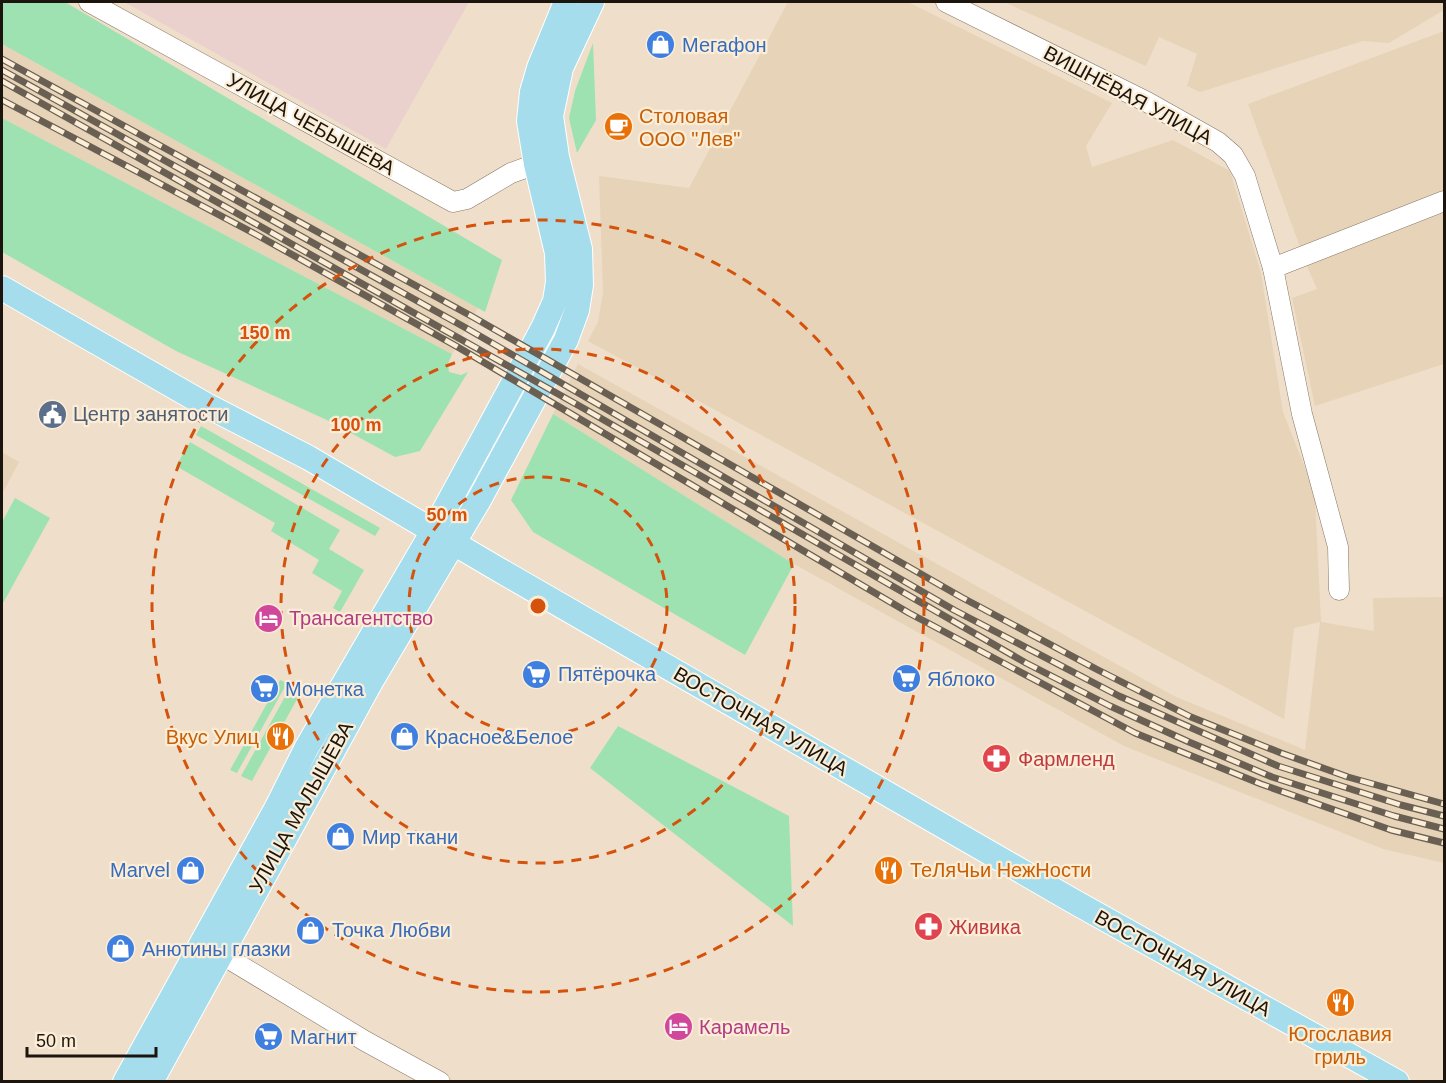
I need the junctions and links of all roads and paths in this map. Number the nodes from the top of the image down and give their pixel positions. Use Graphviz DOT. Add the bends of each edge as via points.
graph roads {
  1 [pos="89,2"];
  2 [pos="566,2"];
  3 [pos="592,2"];
  4 [pos="946,2"];
  5 [pos="536,164"];
  6 [pos="1444,201"];
  7 [pos="1273,268"];
  8 [pos="2,288"];
  9 [pos="443,536"];
  10 [pos="1339,590"];
  11 [pos="221,954"];
  12 [pos="125,1082"];
  13 [pos="151,1082"];
  14 [pos="440,1082"];
  15 [pos="1396,1082"];
  1 -- 5 [label="street, УЛИЦА ЧЕБЫШЁВА" via="453,202 467,199 511,173"];
  2 -- 5 [label="main road, УЛИЦА МАЛЫШЕВА" via="532,92 530,121"];
  3 -- 9 [label="main road, УЛИЦА МАЛЫШЕВА" via="561,68 551,116 580,249 577,309 560,350 479,500"];
  4 -- 7 [label="street, ВИШНЁВАЯ УЛИЦА" via="1143,100 1218,142 1233,155 1245,176"];
  5 -- 9 [label="main road, УЛИЦА МАЛЫШЕВА" via="557,253 555,301"];
  6 -- 7 [label="street"];
  7 -- 10 [label="street, ВИШНЁВАЯ УЛИЦА" via="1302,414 1338,546"];
  8 -- 9 [label="main road, ВОСТОЧНАЯ УЛИЦА"];
  9 -- 11 [label="main road, УЛИЦА МАЛЫШЕВА" via="373,678"];
  9 -- 12 [label="main road, УЛИЦА МАЛЫШЕВА" via="307,747"];
  9 -- 15 [label="main road, ВОСТОЧНАЯ УЛИЦА" via="1160,951"];
  11 -- 13 [label="main road, УЛИЦА МАЛЫШЕВА"];
  11 -- 14 [label="street"];
}
